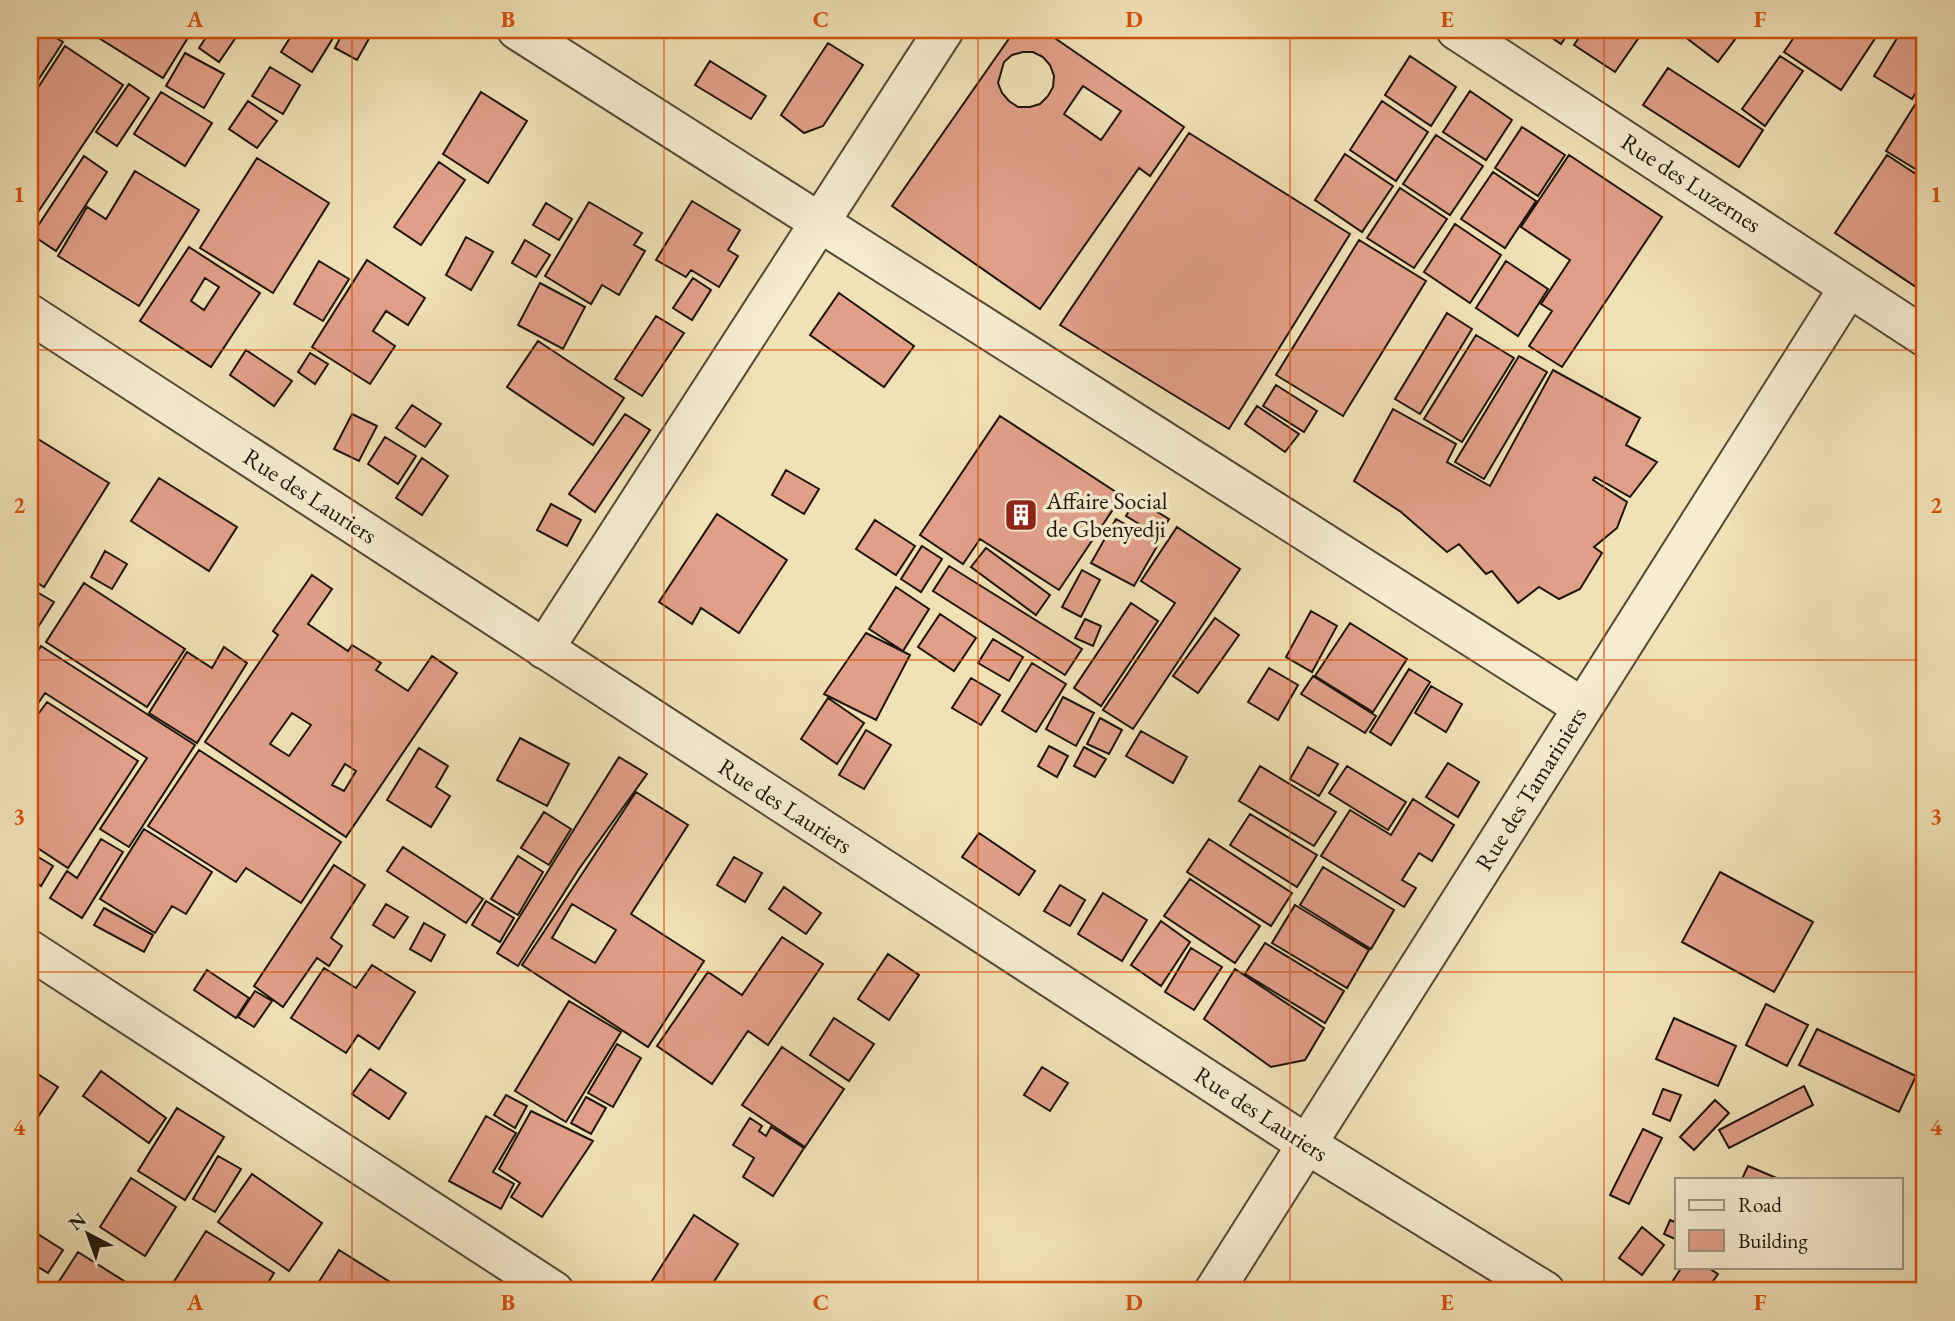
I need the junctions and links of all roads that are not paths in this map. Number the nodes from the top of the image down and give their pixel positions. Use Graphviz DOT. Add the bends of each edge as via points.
graph roads {
  1 [pos="517,30"];
  2 [pos="944,30"];
  3 [pos="1457,30"];
  4 [pos="817,223"];
  5 [pos="1849,287"];
  6 [pos="30,314"];
  7 [pos="1925,337"];
  8 [pos="544,649"];
  9 [pos="1582,707"];
  10 [pos="30,950"];
  11 [pos="1308,1145"];
  12 [pos="554,1291"];
  13 [pos="1214,1291"];
  14 [pos="1545,1291"];
  1 -- 4 [label="street"];
  2 -- 4 [label="street"];
  3 -- 5 [label="street, Rue des Luzernes"];
  4 -- 8 [label="street"];
  4 -- 9 [label="street"];
  5 -- 7 [label="street, Rue des Luzernes"];
  5 -- 9 [label="street, Rue des Tamariniers"];
  6 -- 8 [label="street, Rue des Lauriers"];
  8 -- 11 [label="street, Rue des Lauriers"];
  9 -- 11 [label="street, Rue des Tamariniers"];
  10 -- 12 [label="street"];
  11 -- 13 [label="street, Rue des Tamariniers"];
  11 -- 14 [label="street, Rue des Lauriers"];
}
